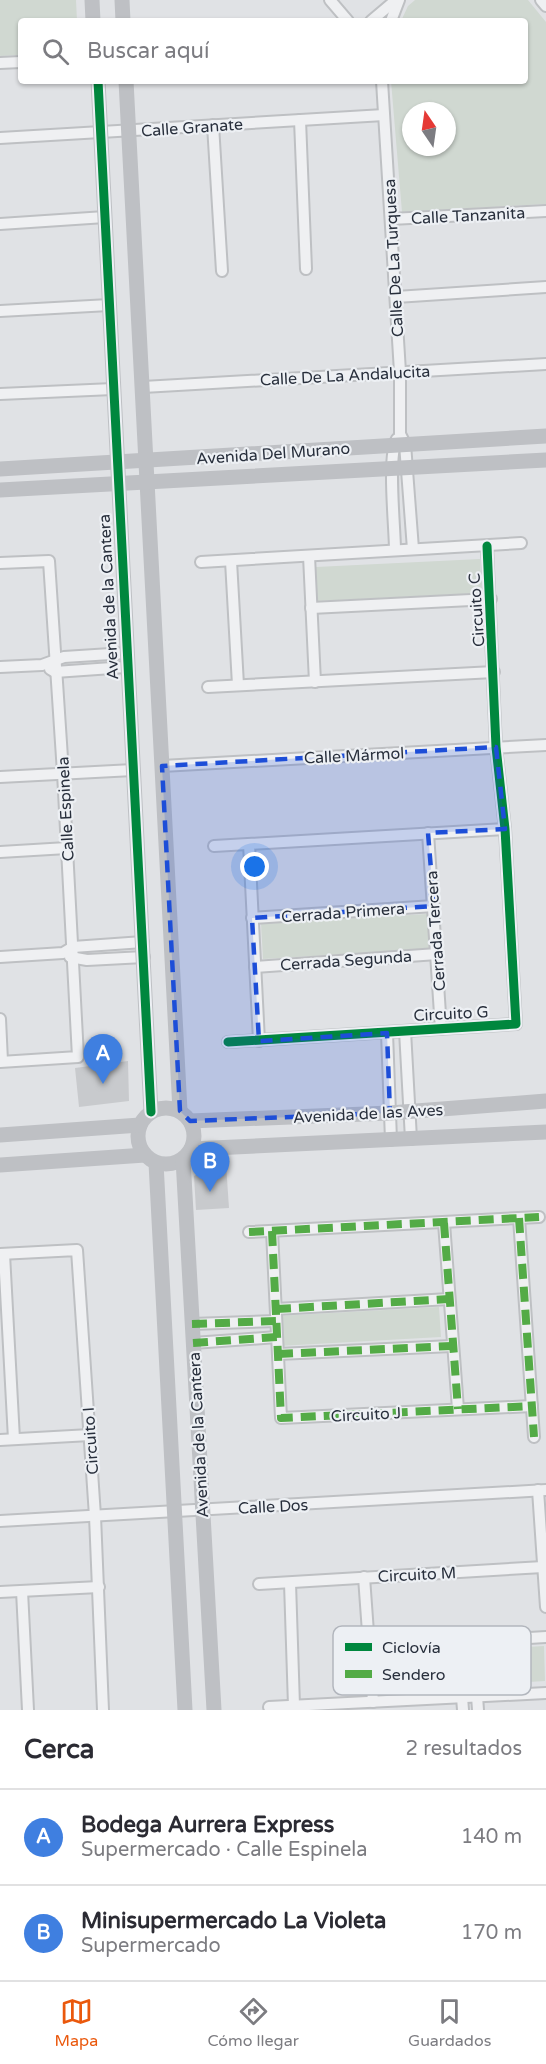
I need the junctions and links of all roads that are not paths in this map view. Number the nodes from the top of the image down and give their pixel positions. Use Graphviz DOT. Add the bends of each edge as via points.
graph roads {
  1 [pos="92,0"];
  2 [pos="122,0"];
  3 [pos="330,0"];
  4 [pos="398,0"];
  5 [pos="541,0"];
  6 [pos="546,6"];
  7 [pos="93,18"];
  8 [pos="123,18"];
  9 [pos="345,18"];
  10 [pos="375,18"];
  11 [pos="392,18"];
  12 [pos="18,62"];
  13 [pos="0,63"];
  14 [pos="98,84"];
  15 [pos="126,84"];
  16 [pos="382,84"];
  17 [pos="384,115"];
  18 [pos="300,120"];
  19 [pos="213,126"];
  20 [pos="130,131"];
  21 [pos="101,132"];
  22 [pos="0,138"];
  23 [pos="546,211"];
  24 [pos="105,217"];
  25 [pos="391,219"];
  26 [pos="0,224"];
  27 [pos="306,269"];
  28 [pos="222,270"];
  29 [pos="546,287"];
  30 [pos="396,297"];
  31 [pos="109,305"];
  32 [pos="0,311"];
  33 [pos="546,364"];
  34 [pos="400,372"];
  35 [pos="143,387"];
  36 [pos="113,389"];
  37 [pos="0,394"];
  38 [pos="546,436"];
  39 [pos="399,441"];
  40 [pos="546,460"];
  41 [pos="146,461"];
  42 [pos="117,462"];
  43 [pos="400,467"];
  44 [pos="0,469"];
  45 [pos="147,481"];
  46 [pos="117,482"];
  47 [pos="0,490"];
  48 [pos="521,543"];
  49 [pos="486,546"];
  50 [pos="413,549"];
  51 [pos="396,550"];
  52 [pos="309,556"];
  53 [pos="231,561"];
  54 [pos="201,562"];
  55 [pos="0,563"];
  56 [pos="490,599"];
  57 [pos="311,608"];
  58 [pos="54,658"];
  59 [pos="126,660"];
  60 [pos="42,665"];
  61 [pos="0,667"];
  62 [pos="55,672"];
  63 [pos="494,672"];
  64 [pos="315,682"];
  65 [pos="238,685"];
  66 [pos="208,687"];
  67 [pos="546,745"];
  68 [pos="496,747"];
  69 [pos="162,766"];
  70 [pos="133,770"];
  71 [pos="63,773"];
  72 [pos="0,777"];
  73 [pos="505,829"];
  74 [pos="428,833"];
  75 [pos="249,844"];
  76 [pos="214,846"];
  77 [pos="67,848"];
  78 [pos="0,852"];
  79 [pos="434,906"];
  80 [pos="252,918"];
  81 [pos="73,947"];
  82 [pos="143,950"];
  83 [pos="63,953"];
  84 [pos="436,954"];
  85 [pos="0,957"];
  86 [pos="74,960"];
  87 [pos="255,967"];
  88 [pos="0,1019"];
  89 [pos="441,1029"];
  90 [pos="405,1031"];
  91 [pos="387,1033"];
  92 [pos="259,1041"];
  93 [pos="228,1042"];
  94 [pos="1,1062"];
  95 [pos="546,1101"];
  96 [pos="151,1112"];
  97 [pos="409,1112"];
  98 [pos="390,1113"];
  99 [pos="185,1116"];
  100 [pos="140,1125"];
  101 [pos="546,1132"];
  102 [pos="0,1135"];
  103 [pos="411,1139"];
  104 [pos="391,1140"];
  105 [pos="187,1154"];
  106 [pos="150,1159"];
  107 [pos="0,1165"];
  108 [pos="539,1217"];
  109 [pos="519,1218"];
  110 [pos="444,1223"];
  111 [pos="272,1231"];
  112 [pos="249,1232"];
  113 [pos="2,1254"];
  114 [pos="449,1299"];
  115 [pos="276,1309"];
  116 [pos="276,1321"];
  117 [pos="192,1324"];
  118 [pos="277,1337"];
  119 [pos="193,1343"];
  120 [pos="452,1346"];
  121 [pos="278,1354"];
  122 [pos="532,1406"];
  123 [pos="458,1409"];
  124 [pos="90,1435"];
  125 [pos="534,1437"];
  126 [pos="14,1439"];
  127 [pos="0,1440"];
  128 [pos="542,1490"];
  129 [pos="202,1510"];
  130 [pos="174,1511"];
  131 [pos="95,1516"];
  132 [pos="0,1521"];
  133 [pos="543,1567"];
  134 [pos="364,1577"];
  135 [pos="290,1583"];
  136 [pos="259,1584"];
  137 [pos="99,1587"];
  138 [pos="22,1591"];
  139 [pos="0,1592"];
  140 [pos="546,1607"];
  141 [pos="368,1626"];
  142 [pos="546,1637"];
  143 [pos="531,1638"];
  144 [pos="546,1693"];
  145 [pos="531,1694"];
  146 [pos="372,1695"];
  147 [pos="500,1695"];
  148 [pos="477,1696"];
  149 [pos="462,1697"];
  150 [pos="373,1702"];
  151 [pos="294,1706"];
  152 [pos="269,1707"];
  153 [pos="28,1710"];
  154 [pos="104,1710"];
  155 [pos="185,1710"];
  156 [pos="213,1710"];
  157 [pos="463,1710"];
  158 [pos="477,1710"];
  1 -- 7 [label="street"];
  2 -- 8 [label="street"];
  3 -- 9 [label="street"];
  4 -- 10 [label="street"];
  4 -- 11 [label="street"];
  5 -- 6 [label="street"];
  12 -- 13 [label="street"];
  14 -- 21 [label="street, Avenida de la Cantera"];
  15 -- 20 [label="street"];
  16 -- 17 [label="street, Calle De La Turquesa"];
  17 -- 18 [label="street, Calle Granate"];
  17 -- 25 [label="street, Calle De La Turquesa"];
  18 -- 19 [label="street, Calle Granate"];
  18 -- 27 [label="street"];
  19 -- 20 [label="street, Calle Granate"];
  19 -- 28 [label="street"];
  20 -- 21 [label="street, Calle Granate"];
  20 -- 35 [label="street"];
  21 -- 22 [label="street, Calle Granate"];
  21 -- 24 [label="street, Avenida de la Cantera"];
  23 -- 25 [label="street, Calle Tanzanita"];
  24 -- 26 [label="street"];
  24 -- 31 [label="street, Avenida de la Cantera"];
  25 -- 30 [label="street, Calle De La Turquesa"];
  29 -- 30 [label="street"];
  30 -- 34 [label="street, Calle De La Turquesa"];
  31 -- 32 [label="street"];
  31 -- 36 [label="street, Avenida de la Cantera"];
  33 -- 34 [label="street, Calle De La Andalucita"];
  34 -- 35 [label="street, Calle De La Andalucita"];
  34 -- 39 [label="street, Calle De La Turquesa"];
  35 -- 41 [label="street"];
  36 -- 37 [label="street"];
  36 -- 42 [label="street, Avenida de la Cantera"];
  38 -- 39 [label="street, Avenida Del Murano"];
  39 -- 41 [label="street, Avenida Del Murano"];
  39 -- 43 [label="street, Calle De La Turquesa"];
  40 -- 43 [label="street, Avenida Del Murano"];
  41 -- 42 [label="street, Avenida Del Murano"];
  41 -- 45 [label="street"];
  42 -- 44 [label="street, Avenida Del Murano"];
  42 -- 46 [label="street, Avenida de la Cantera"];
  43 -- 45 [label="street, Avenida Del Murano"];
  43 -- 50 [label="street, Calle De La Turquesa"];
  43 -- 51 [label="street, Calle De La Turquesa"];
  45 -- 46 [label="street, Avenida Del Murano"];
  45 -- 69 [label="street"];
  46 -- 47 [label="street, Avenida Del Murano"];
  46 -- 59 [label="street, Avenida de la Cantera"];
  48 -- 49 [label="street"];
  49 -- 50 [label="street"];
  49 -- 56 [label="street, Circuito C"];
  50 -- 51 [label="street"];
  51 -- 52 [label="street"];
  52 -- 53 [label="street"];
  52 -- 57 [label="street"];
  53 -- 54 [label="street"];
  53 -- 65 [label="street"];
  55 -- 58 [label="street, Calle Espinela" via="48,561"];
  56 -- 57 [label="street"];
  56 -- 63 [label="street, Circuito C"];
  57 -- 64 [label="street"];
  58 -- 59 [label="street"];
  58 -- 60 [label="street"];
  58 -- 62 [label="street, Calle Espinela"];
  59 -- 62 [label="street"];
  59 -- 70 [label="street, Avenida de la Cantera"];
  60 -- 61 [label="street"];
  60 -- 62 [label="street"];
  62 -- 71 [label="street, Calle Espinela"];
  63 -- 64 [label="street"];
  63 -- 68 [label="street, Circuito C"];
  64 -- 65 [label="street"];
  65 -- 66 [label="street"];
  67 -- 68 [label="street, Calle Mármol"];
  68 -- 69 [label="street, Calle Mármol"];
  68 -- 73 [label="street, Circuito C"];
  69 -- 99 [label="street"];
  70 -- 71 [label="street"];
  70 -- 82 [label="street, Avenida de la Cantera"];
  71 -- 72 [label="street"];
  71 -- 77 [label="street, Calle Espinela"];
  73 -- 74 [label="street"];
  73 -- 89 [label="street, Circuito G" via="516,1024"];
  74 -- 75 [label="street"];
  74 -- 79 [label="street, Cerrada Tercera"];
  75 -- 76 [label="street"];
  75 -- 80 [label="street"];
  77 -- 78 [label="street"];
  77 -- 81 [label="street, Calle Espinela"];
  79 -- 80 [label="street, Cerrada Primera"];
  79 -- 84 [label="street, Cerrada Tercera"];
  80 -- 87 [label="street"];
  81 -- 82 [label="street"];
  81 -- 83 [label="street"];
  81 -- 86 [label="street, Calle Espinela"];
  82 -- 86 [label="street"];
  82 -- 96 [label="street, Avenida de la Cantera"];
  83 -- 85 [label="street"];
  83 -- 86 [label="street"];
  84 -- 87 [label="street, Cerrada Segunda"];
  84 -- 89 [label="street, Cerrada Tercera"];
  86 -- 94 [label="street, Calle Espinela" via="78,1057"];
  87 -- 92 [label="street"];
  88 -- 94 [label="street"];
  89 -- 90 [label="street, Circuito G"];
  90 -- 91 [label="street, Circuito G"];
  90 -- 97 [label="street, Circuito G"];
  91 -- 92 [label="street, Circuito G"];
  91 -- 98 [label="street"];
  92 -- 93 [label="street, Circuito G"];
  95 -- 97 [label="street, Avenida de las Aves"];
  96 -- 99 [label="street" via="170,1108"];
  96 -- 100 [label="street"];
  97 -- 98 [label="street, Avenida de las Aves"];
  97 -- 103 [label="street, Circuito G"];
  98 -- 99 [label="street, Avenida de las Aves"];
  98 -- 104 [label="street"];
  99 -- 105 [label="street" via="194,1140"];
  100 -- 102 [label="street"];
  100 -- 106 [label="street" via="138,1141"];
  101 -- 103 [label="street, Avenida de las Aves"];
  103 -- 104 [label="street, Avenida de las Aves"];
  104 -- 105 [label="street, Avenida de las Aves"];
  105 -- 106 [label="street" via="165,1164"];
  105 -- 117 [label="street, Avenida de la Cantera"];
  106 -- 107 [label="street"];
  106 -- 130 [label="street, Avenida de la Cantera"];
  108 -- 109 [label="street"];
  109 -- 110 [label="street"];
  109 -- 122 [label="street"];
  110 -- 111 [label="street"];
  110 -- 114 [label="street"];
  111 -- 112 [label="street"];
  111 -- 115 [label="street, Circuito J"];
  113 -- 124 [label="street, Circuito I" via="77,1250"];
  113 -- 126 [label="street"];
  114 -- 115 [label="street"];
  114 -- 120 [label="street"];
  115 -- 116 [label="street, Circuito J"];
  116 -- 117 [label="street"];
  116 -- 118 [label="street, Circuito J"];
  117 -- 119 [label="street, Avenida de la Cantera"];
  118 -- 119 [label="street"];
  118 -- 121 [label="street, Circuito J"];
  119 -- 129 [label="street, Avenida de la Cantera"];
  120 -- 121 [label="street"];
  120 -- 123 [label="street"];
  121 -- 123 [label="street, Circuito J" via="281,1418"];
  122 -- 123 [label="street, Circuito J"];
  122 -- 125 [label="street"];
  124 -- 126 [label="street"];
  124 -- 131 [label="street, Circuito I"];
  126 -- 127 [label="street"];
  128 -- 129 [label="street, Calle Dos"];
  128 -- 133 [label="street"];
  129 -- 130 [label="street, Calle Dos"];
  129 -- 156 [label="street, Avenida de la Cantera"];
  130 -- 131 [label="street, Calle Dos"];
  130 -- 155 [label="street, Avenida de la Cantera"];
  131 -- 132 [label="street, Calle Dos"];
  131 -- 137 [label="street, Circuito I"];
  133 -- 134 [label="street, Circuito M"];
  133 -- 140 [label="street"];
  134 -- 135 [label="street, Circuito M"];
  134 -- 141 [label="street"];
  135 -- 136 [label="street, Circuito M"];
  135 -- 151 [label="street"];
  137 -- 138 [label="street"];
  137 -- 154 [label="street, Circuito I"];
  138 -- 139 [label="street"];
  138 -- 153 [label="street"];
  142 -- 143 [label="street"];
  144 -- 145 [label="street"];
  146 -- 150 [label="street"];
  147 -- 148 [label="street"];
  148 -- 149 [label="street"];
  148 -- 158 [label="street"];
  149 -- 150 [label="street"];
  149 -- 157 [label="street"];
  150 -- 151 [label="street"];
  151 -- 152 [label="street"];
}
